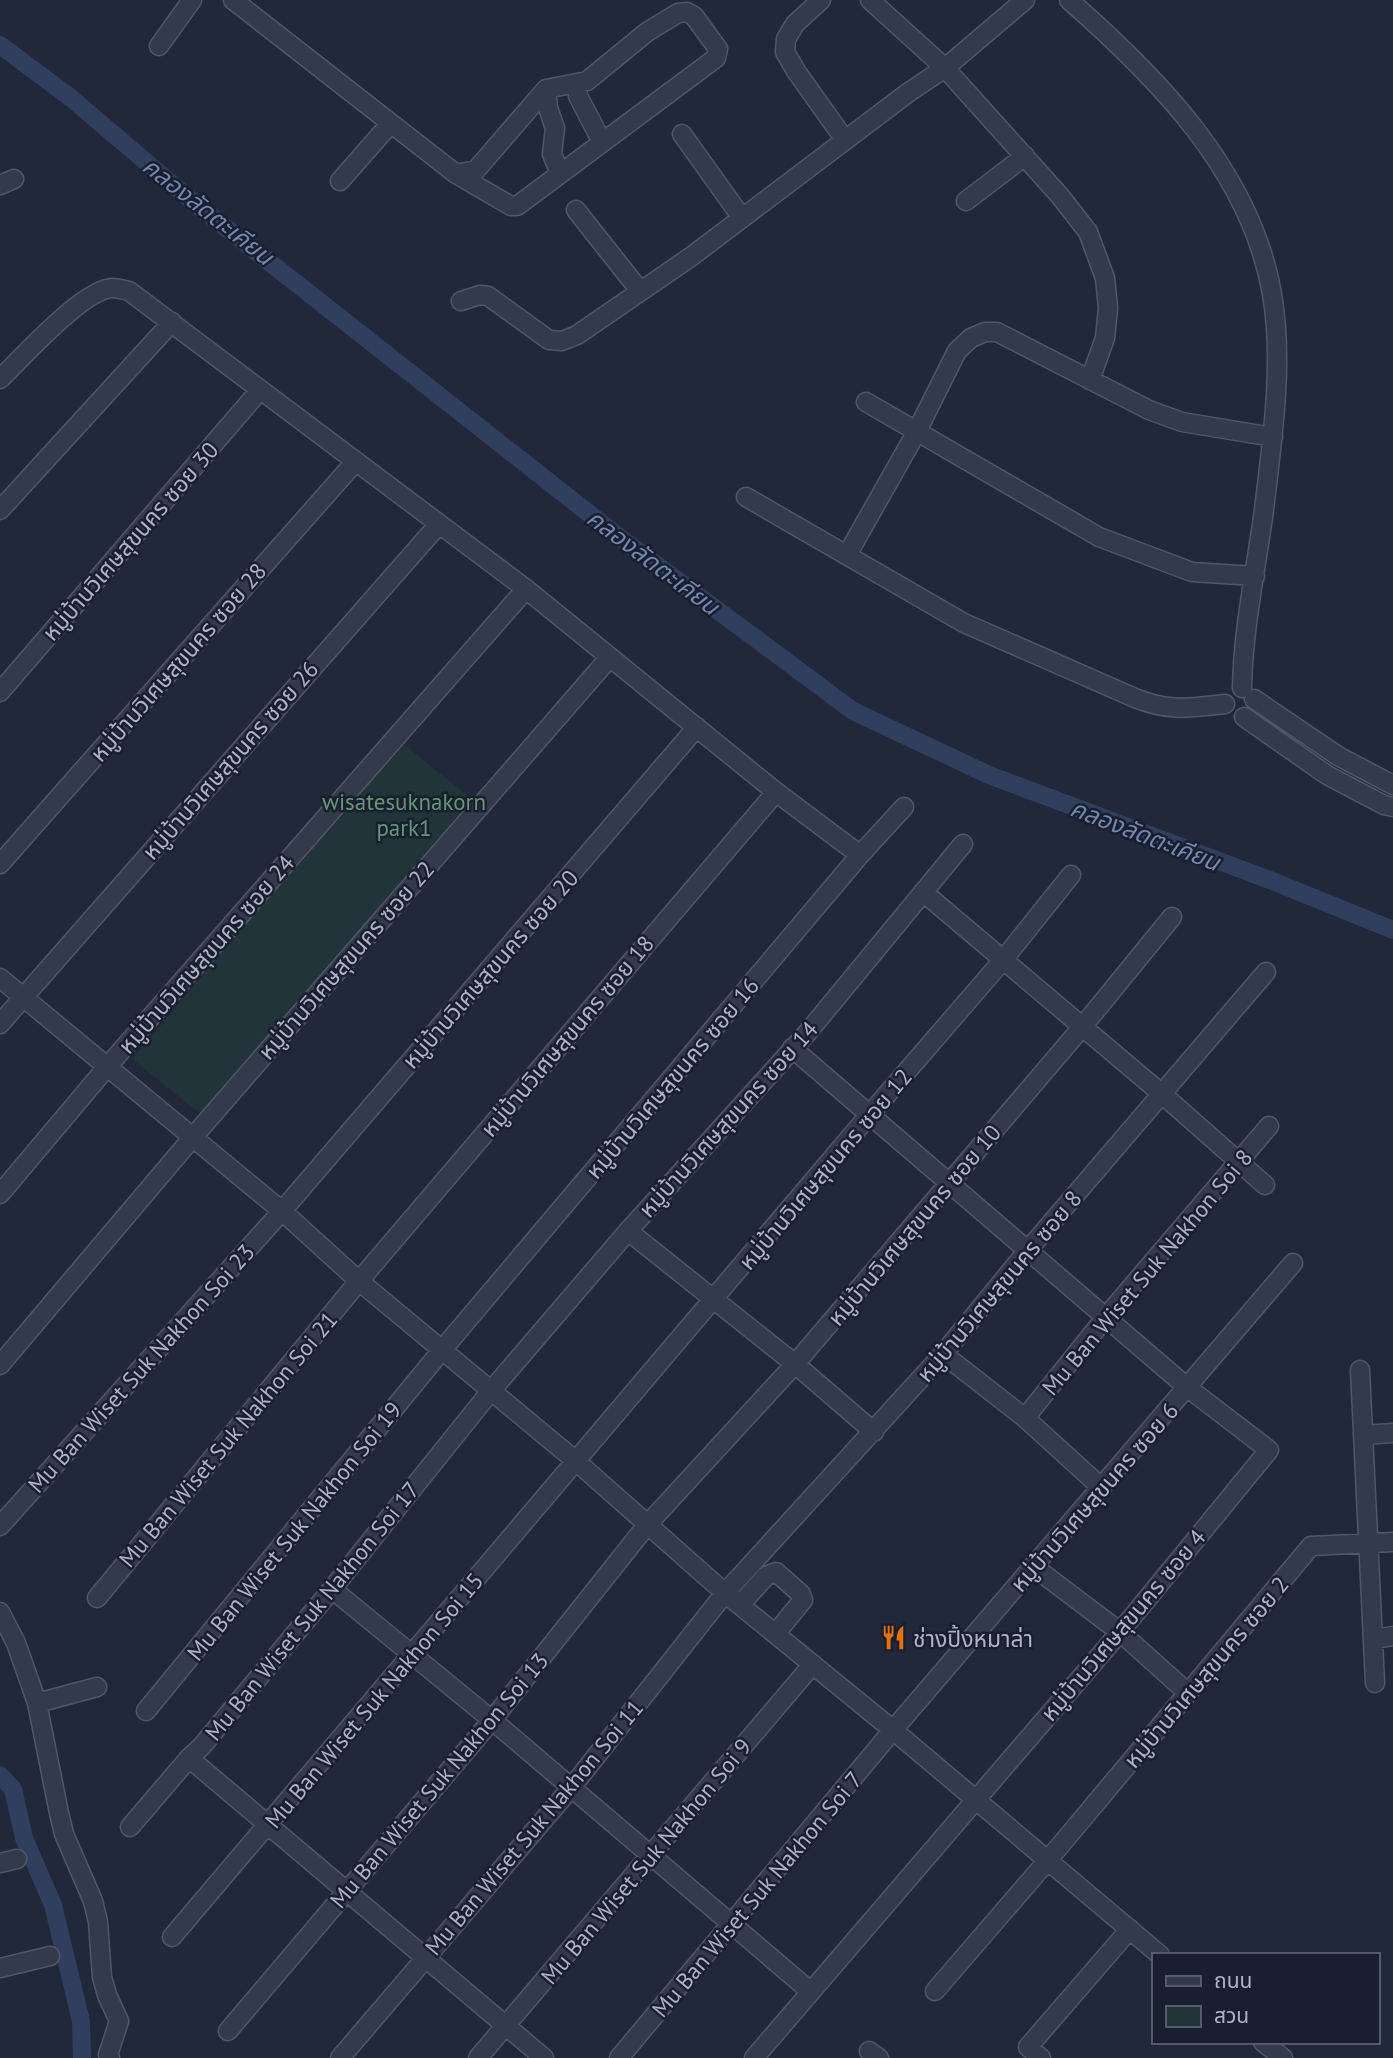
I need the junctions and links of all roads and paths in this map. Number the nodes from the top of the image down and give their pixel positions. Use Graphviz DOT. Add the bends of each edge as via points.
graph roads {
  1 [pos="192,0"];
  2 [pos="233,0"];
  3 [pos="821,0"];
  4 [pos="870,0"];
  5 [pos="1025,0"];
  6 [pos="1069,0"];
  7 [pos="159,46"];
  8 [pos="945,68"];
  9 [pos="576,84"];
  10 [pos="547,89"];
  11 [pos="390,124"];
  12 [pos="682,134"];
  13 [pos="845,140"];
  14 [pos="602,142"];
  15 [pos="1025,156"];
  16 [pos="456,174"];
  17 [pos="560,174"];
  18 [pos="340,181"];
  19 [pos="966,201"];
  20 [pos="576,209"];
  21 [pos="742,218"];
  22 [pos="640,291"];
  23 [pos="461,301"];
  24 [pos="172,322"];
  25 [pos="0,379"];
  26 [pos="1090,380"];
  27 [pos="260,390"];
  28 [pos="866,402"];
  29 [pos="916,433"];
  30 [pos="1273,437"];
  31 [pos="356,461"];
  32 [pos="746,496"];
  33 [pos="0,510"];
  34 [pos="439,524"];
  35 [pos="847,555"];
  36 [pos="1255,576"];
  37 [pos="526,589"];
  38 [pos="610,657"];
  39 [pos="0,691"];
  40 [pos="1248,693"];
  41 [pos="1225,704"];
  42 [pos="1244,717"];
  43 [pos="697,727"];
  44 [pos="1301,731"];
  45 [pos="1287,747"];
  46 [pos="1387,782"];
  47 [pos="776,792"];
  48 [pos="1372,799"];
  49 [pos="904,807"];
  50 [pos="1393,807"];
  51 [pos="963,844"];
  52 [pos="860,855"];
  53 [pos="0,864"];
  54 [pos="1071,874"];
  55 [pos="923,892"];
  56 [pos="1172,916"];
  57 [pos="1003,960"];
  58 [pos="1266,972"];
  59 [pos="0,978"];
  60 [pos="22,997"];
  61 [pos="0,1024"];
  62 [pos="1083,1026"];
  63 [pos="792,1048"];
  64 [pos="107,1067"];
  65 [pos="1162,1094"];
  66 [pos="870,1114"];
  67 [pos="1269,1126"];
  68 [pos="193,1137"];
  69 [pos="1239,1161"];
  70 [pos="950,1183"];
  71 [pos="1265,1185"];
  72 [pos="0,1194"];
  73 [pos="282,1211"];
  74 [pos="628,1231"];
  75 [pos="1028,1250"];
  76 [pos="1293,1263"];
  77 [pos="359,1281"];
  78 [pos="715,1300"];
  79 [pos="1105,1318"];
  80 [pos="442,1350"];
  81 [pos="943,1354"];
  82 [pos="795,1364"];
  83 [pos="0,1365"];
  84 [pos="1360,1370"];
  85 [pos="1188,1388"];
  86 [pos="489,1392"];
  87 [pos="1025,1418"];
  88 [pos="873,1432"];
  89 [pos="1393,1433"];
  90 [pos="1364,1435"];
  91 [pos="577,1462"];
  92 [pos="1102,1488"];
  93 [pos="647,1525"];
  94 [pos="0,1526"];
  95 [pos="1393,1542"];
  96 [pos="1368,1543"];
  97 [pos="1034,1567"];
  98 [pos="332,1588"];
  99 [pos="724,1593"];
  100 [pos="97,1598"];
  101 [pos="740,1605"];
  102 [pos="0,1612"];
  103 [pos="1120,1632"];
  104 [pos="776,1633"];
  105 [pos="1393,1636"];
  106 [pos="1374,1639"];
  107 [pos="412,1655"];
  108 [pos="813,1664"];
  109 [pos="1375,1683"];
  110 [pos="97,1687"];
  111 [pos="1188,1693"];
  112 [pos="37,1703"];
  113 [pos="146,1711"];
  114 [pos="492,1720"];
  115 [pos="894,1730"];
  116 [pos="189,1758"];
  117 [pos="570,1788"];
  118 [pos="975,1799"];
  119 [pos="268,1824"];
  120 [pos="131,1827"];
  121 [pos="651,1856"];
  122 [pos="1048,1860"];
  123 [pos="346,1891"];
  124 [pos="732,1926"];
  125 [pos="1130,1929"];
  126 [pos="172,1937"];
  127 [pos="1158,1953"];
  128 [pos="50,1956"];
  129 [pos="425,1958"];
  130 [pos="0,1968"];
  131 [pos="934,1991"];
  132 [pos="810,1992"];
  133 [pos="506,2026"];
  134 [pos="228,2031"];
  135 [pos="1266,2044"];
  136 [pos="106,2057"];
  137 [pos="340,2058"];
  138 [pos="478,2058"];
  139 [pos="544,2058"];
  140 [pos="619,2058"];
  141 [pos="754,2058"];
  142 [pos="1041,2058"];
  143 [pos="1283,2058"];
  1 -- 7 [label="street"];
  2 -- 11 [label="street"];
  3 -- 13 [label="street" via="795,24 785,52"];
  4 -- 8 [label="street"];
  5 -- 8 [label="street"];
  6 -- 30 [label="street" via="1117,42 1196,130 1221,165 1247,216 1263,252 1273,295"];
  8 -- 13 [label="street"];
  8 -- 15 [label="street"];
  9 -- 10 [label="street"];
  9 -- 14 [label="street"];
  9 -- 14 [label="street" via="587,81 665,20 683,12 697,18 718,49 716,58"];
  10 -- 16 [label="street" via="476,170"];
  10 -- 17 [label="street" via="555,128 552,154"];
  11 -- 16 [label="street"];
  11 -- 18 [label="street"];
  12 -- 21 [label="street"];
  13 -- 21 [label="street"];
  14 -- 17 [label="street"];
  15 -- 19 [label="street"];
  15 -- 26 [label="street" via="1088,232 1099,256 1108,308 1105,338"];
  16 -- 17 [label="street" via="515,207"];
  20 -- 22 [label="street"];
  21 -- 22 [label="street"];
  22 -- 23 [label="street" via="562,341 549,340 488,296"];
  24 -- 25 [label="street" via="129,291 112,288 95,293"];
  24 -- 27 [label="street"];
  24 -- 33 [label="street"];
  26 -- 29 [label="street" via="996,332 985,332 957,351"];
  26 -- 30 [label="street" via="1182,422"];
  27 -- 31 [label="street"];
  27 -- 39 [label="street, หมู่บ้านวิเศษสุขนคร ซอย 30"];
  28 -- 29 [label="street"];
  29 -- 35 [label="street"];
  29 -- 36 [label="street" via="1099,537 1192,572"];
  30 -- 36 [label="street"];
  31 -- 34 [label="street"];
  31 -- 53 [label="street, หมู่บ้านวิเศษสุขนคร ซอย 28"];
  32 -- 35 [label="street"];
  34 -- 37 [label="street"];
  34 -- 60 [label="street, หมู่บ้านวิเศษสุขนคร ซอย 26"];
  35 -- 41 [label="street" via="964,623 1156,706 1179,709"];
  36 -- 40 [label="street" via="1242,654"];
  37 -- 38 [label="street"];
  37 -- 64 [label="street, หมู่บ้านวิเศษสุขนคร ซอย 24"];
  38 -- 43 [label="street"];
  38 -- 68 [label="street, หมู่บ้านวิเศษสุขนคร ซอย 22"];
  40 -- 41 [label="street" via="1229,692"];
  40 -- 42 [label="street" via="1253,710"];
  40 -- 44 [label="street"];
  41 -- 42 [label="street" via="1233,716"];
  42 -- 45 [label="street"];
  43 -- 47 [label="street"];
  43 -- 73 [label="street, หมู่บ้านวิเศษสุขนคร ซอย 20"];
  44 -- 45 [label="street"];
  44 -- 46 [label="street"];
  45 -- 48 [label="street"];
  46 -- 48 [label="street"];
  47 -- 52 [label="street"];
  47 -- 77 [label="street, หมู่บ้านวิเศษสุขนคร ซอย 18"];
  48 -- 50 [label="street"];
  49 -- 52 [label="street, หมู่บ้านวิเศษสุขนคร ซอย 16"];
  51 -- 55 [label="street, หมู่บ้านวิเศษสุขนคร ซอย 14"];
  52 -- 80 [label="street, หมู่บ้านวิเศษสุขนคร ซอย 16"];
  54 -- 57 [label="street, หมู่บ้านวิเศษสุขนคร ซอย 12"];
  55 -- 57 [label="street"];
  55 -- 63 [label="street, หมู่บ้านวิเศษสุขนคร ซอย 14"];
  56 -- 62 [label="street, หมู่บ้านวิเศษสุขนคร ซอย 10"];
  57 -- 62 [label="street"];
  57 -- 66 [label="street, หมู่บ้านวิเศษสุขนคร ซอย 12"];
  58 -- 65 [label="street, หมู่บ้านวิเศษสุขนคร ซอย 8"];
  59 -- 60 [label="street"];
  60 -- 61 [label="street, หมู่บ้านวิเศษสุขนคร ซอย 26"];
  60 -- 64 [label="street"];
  62 -- 65 [label="street"];
  62 -- 70 [label="street, หมู่บ้านวิเศษสุขนคร ซอย 10"];
  63 -- 66 [label="street"];
  63 -- 74 [label="street, หมู่บ้านวิเศษสุขนคร ซอย 14"];
  64 -- 68 [label="street"];
  64 -- 72 [label="street, หมู่บ้านวิเศษสุขนคร ซอย 24"];
  65 -- 69 [label="street"];
  65 -- 75 [label="street, หมู่บ้านวิเศษสุขนคร ซอย 8"];
  66 -- 70 [label="street"];
  66 -- 78 [label="street, หมู่บ้านวิเศษสุขนคร ซอย 12"];
  67 -- 69 [label="street, Mu Ban Wiset Suk Nakhon Soi 8"];
  68 -- 73 [label="street"];
  68 -- 83 [label="street, หมู่บ้านวิเศษสุขนคร ซอย 22"];
  69 -- 71 [label="street"];
  69 -- 79 [label="street, Mu Ban Wiset Suk Nakhon Soi 8"];
  70 -- 75 [label="street"];
  70 -- 82 [label="street, หมู่บ้านวิเศษสุขนคร ซอย 10"];
  73 -- 77 [label="street"];
  73 -- 94 [label="street, Mu Ban Wiset Suk Nakhon Soi 23"];
  74 -- 78 [label="street"];
  74 -- 86 [label="street, หมู่บ้านวิเศษสุขนคร ซอย 14"];
  75 -- 79 [label="street"];
  75 -- 81 [label="street, หมู่บ้านวิเศษสุขนคร ซอย 8"];
  76 -- 85 [label="street, หมู่บ้านวิเศษสุขนคร ซอย 6"];
  77 -- 80 [label="street"];
  77 -- 100 [label="street, Mu Ban Wiset Suk Nakhon Soi 21"];
  78 -- 82 [label="street"];
  78 -- 91 [label="street, หมู่บ้านวิเศษสุขนคร ซอย 12"];
  79 -- 85 [label="street"];
  79 -- 87 [label="street, Mu Ban Wiset Suk Nakhon Soi 8"];
  80 -- 86 [label="street"];
  80 -- 113 [label="street, Mu Ban Wiset Suk Nakhon Soi 19"];
  81 -- 87 [label="street"];
  81 -- 88 [label="street, หมู่บ้านวิเศษสุขนคร ซอย 8"];
  82 -- 88 [label="street"];
  82 -- 93 [label="street, หมู่บ้านวิเศษสุขนคร ซอย 10"];
  84 -- 90 [label="street"];
  85 -- 92 [label="street, หมู่บ้านวิเศษสุขนคร ซอย 6"];
  85 -- 103 [label="street, หมู่บ้านวิเศษสุขนคร ซอย 4" via="1269,1450"];
  86 -- 91 [label="street"];
  86 -- 98 [label="street, Mu Ban Wiset Suk Nakhon Soi 17"];
  87 -- 92 [label="street"];
  88 -- 99 [label="street, หมู่บ้านวิเศษสุขนคร ซอย 8"];
  89 -- 90 [label="street"];
  90 -- 96 [label="street"];
  91 -- 93 [label="street"];
  91 -- 107 [label="street, Mu Ban Wiset Suk Nakhon Soi 15"];
  92 -- 97 [label="street, หมู่บ้านวิเศษสุขนคร ซอย 6"];
  93 -- 99 [label="street"];
  93 -- 114 [label="street, Mu Ban Wiset Suk Nakhon Soi 13"];
  95 -- 96 [label="street, หมู่บ้านวิเศษสุขนคร ซอย 2"];
  96 -- 106 [label="street"];
  96 -- 111 [label="street, หมู่บ้านวิเศษสุขนคร ซอย 2" via="1311,1546"];
  97 -- 103 [label="street"];
  97 -- 115 [label="street, หมู่บ้านวิเศษสุขนคร ซอย 6"];
  98 -- 107 [label="street"];
  98 -- 116 [label="street, Mu Ban Wiset Suk Nakhon Soi 17"];
  99 -- 101 [label="street"];
  99 -- 117 [label="street, Mu Ban Wiset Suk Nakhon Soi 11"];
  101 -- 104 [label="street"];
  101 -- 104 [label="street" via="766,1576 776,1572 803,1600"];
  102 -- 112 [label="street"];
  103 -- 111 [label="street"];
  103 -- 118 [label="street, หมู่บ้านวิเศษสุขนคร ซอย 4"];
  104 -- 108 [label="street"];
  105 -- 106 [label="street"];
  106 -- 109 [label="street"];
  107 -- 114 [label="street"];
  107 -- 119 [label="street, Mu Ban Wiset Suk Nakhon Soi 15"];
  108 -- 115 [label="street"];
  108 -- 121 [label="street, Mu Ban Wiset Suk Nakhon Soi 9"];
  110 -- 112 [label="street"];
  111 -- 122 [label="street, หมู่บ้านวิเศษสุขนคร ซอย 2"];
  112 -- 136 [label="street" via="64,1834 93,1901 102,1977 119,2021"];
  114 -- 117 [label="street"];
  114 -- 123 [label="street, Mu Ban Wiset Suk Nakhon Soi 13"];
  115 -- 118 [label="street"];
  115 -- 124 [label="street, Mu Ban Wiset Suk Nakhon Soi 7"];
  116 -- 119 [label="street"];
  116 -- 120 [label="street, Mu Ban Wiset Suk Nakhon Soi 17"];
  117 -- 121 [label="street"];
  117 -- 129 [label="street, Mu Ban Wiset Suk Nakhon Soi 11"];
  118 -- 122 [label="street"];
  118 -- 132 [label="street, หมู่บ้านวิเศษสุขนคร ซอย 4"];
  119 -- 123 [label="street"];
  119 -- 126 [label="street, Mu Ban Wiset Suk Nakhon Soi 15"];
  121 -- 124 [label="street"];
  121 -- 133 [label="street, Mu Ban Wiset Suk Nakhon Soi 9"];
  122 -- 125 [label="street"];
  122 -- 131 [label="street, หมู่บ้านวิเศษสุขนคร ซอย 2"];
  123 -- 129 [label="street"];
  123 -- 134 [label="street, Mu Ban Wiset Suk Nakhon Soi 13"];
  124 -- 132 [label="street"];
  124 -- 140 [label="street, Mu Ban Wiset Suk Nakhon Soi 7"];
  125 -- 127 [label="street"];
  125 -- 142 [label="street" via="1028,2047"];
  128 -- 130 [label="street"];
  129 -- 133 [label="street"];
  129 -- 137 [label="street, Mu Ban Wiset Suk Nakhon Soi 11"];
  132 -- 141 [label="street, หมู่บ้านวิเศษสุขนคร ซอย 4"];
  133 -- 138 [label="street, Mu Ban Wiset Suk Nakhon Soi 9"];
  133 -- 139 [label="street"];
  135 -- 143 [label="street"];
}
